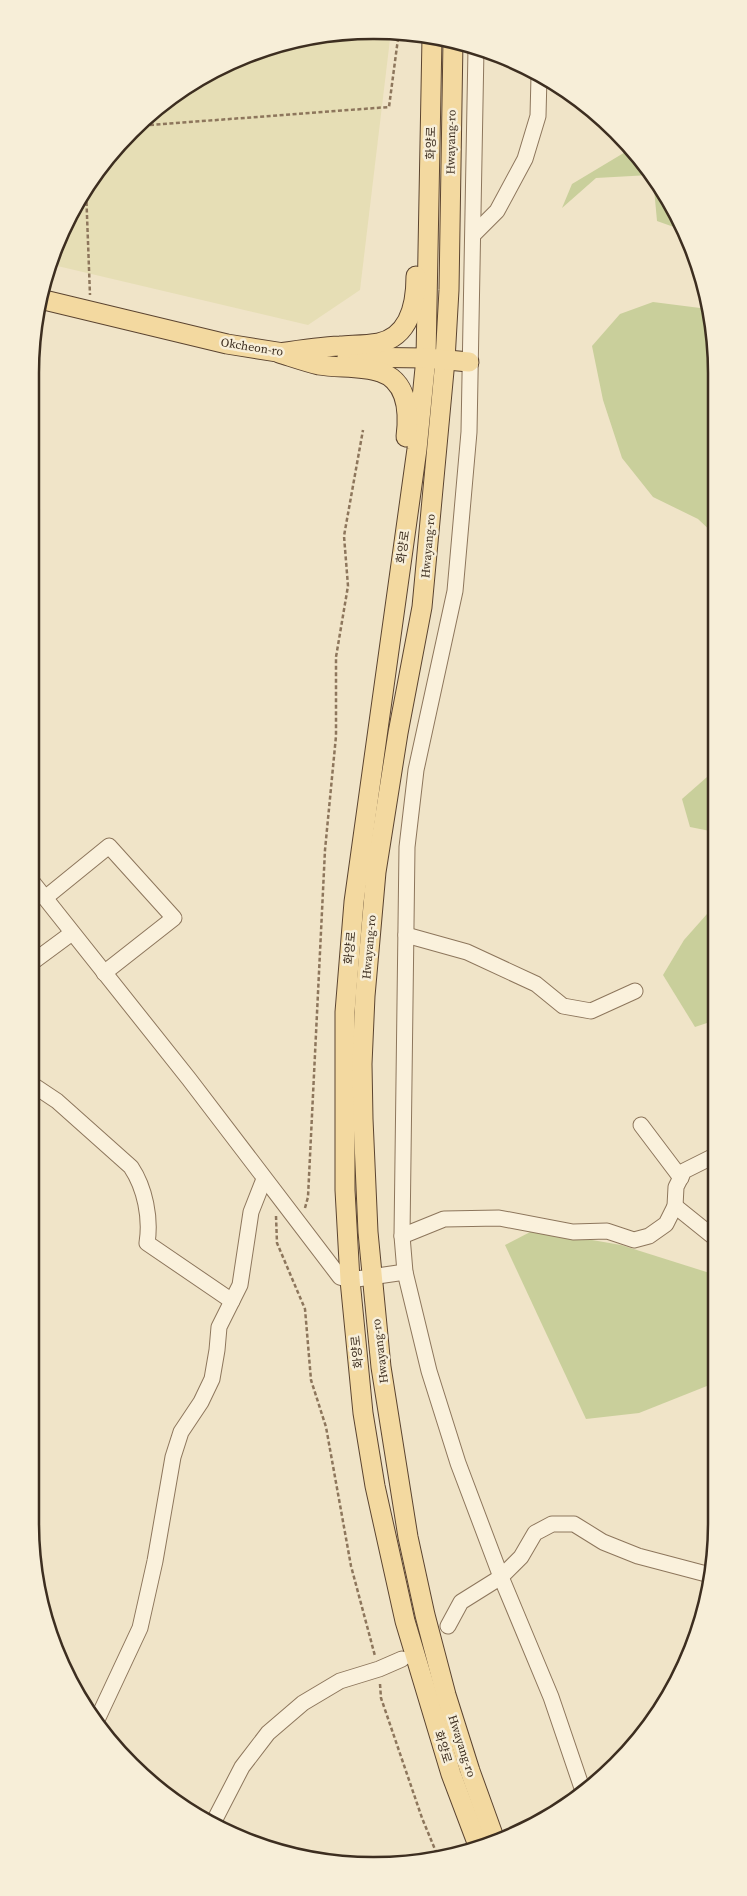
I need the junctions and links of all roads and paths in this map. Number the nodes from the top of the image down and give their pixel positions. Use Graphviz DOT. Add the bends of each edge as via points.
graph roads {
  1 [pos="398,39"];
  2 [pos="432,44"];
  3 [pos="453,48"];
  4 [pos="476,55"];
  5 [pos="539,83"];
  6 [pos="431,111"];
  7 [pos="150,125"];
  8 [pos="87,202"];
  9 [pos="474,234"];
  10 [pos="47,301"];
  11 [pos="89,312"];
  12 [pos="279,353"];
  13 [pos="426,358"];
  14 [pos="445,360"];
  15 [pos="469,362"];
  16 [pos="363,430"];
  17 [pos="401,564"];
  18 [pos="39,890"];
  19 [pos="45,898"];
  20 [pos="72,933"];
  21 [pos="406,934"];
  22 [pos="39,957"];
  23 [pos="104,973"];
  24 [pos="635,991"];
  25 [pos="39,1089"];
  26 [pos="641,1125"];
  27 [pos="708,1159"];
  28 [pos="681,1178"];
  29 [pos="264,1179"];
  30 [pos="282,1202"];
  31 [pos="675,1206"];
  32 [pos="300,1226"];
  33 [pos="708,1233"];
  34 [pos="402,1236"];
  35 [pos="405,1272"];
  36 [pos="372,1278"];
  37 [pos="350,1280"];
  38 [pos="232,1301"];
  39 [pos="704,1573"];
  40 [pos="501,1576"];
  41 [pos="448,1626"];
  42 [pos="402,1658"];
  43 [pos="379,1670"];
  44 [pos="100,1714"];
  45 [pos="581,1785"];
  46 [pos="216,1818"];
  47 [pos="493,1835"];
  48 [pos="476,1841"];
  49 [pos="437,1851"];
  1 -- 7 [label="path" via="388,107"];
  2 -- 6 [label="main road, 화양로"];
  3 -- 14 [label="main road, Hwayang-ro"];
  4 -- 9 [label="street, Hwayang-ro"];
  5 -- 9 [label="street" via="538,116 525,160 497,211"];
  6 -- 12 [label="main road" via="418,165 416,290 410,319 395,335 380,343"];
  6 -- 13 [label="main road, 화양로"];
  8 -- 11 [label="path"];
  9 -- 15 [label="street, Hwayang-ro"];
  10 -- 11 [label="main road, Okcheon-ro"];
  11 -- 12 [label="main road, Okcheon-ro"];
  12 -- 13 [label="main road, Okcheon-ro"];
  12 -- 17 [label="main road" via="318,365 379,372 392,378 401,389 408,415 396,545"];
  13 -- 14 [label="main road, Okcheon-ro"];
  13 -- 17 [label="main road, 화양로"];
  14 -- 15 [label="main road, Okcheon-ro"];
  14 -- 36 [label="main road, Hwayang-ro" via="422,606 382,826 366,986 362,1118"];
  15 -- 21 [label="street, Hwayang-ro" via="469,432 455,591 416,770 407,846"];
  16 -- 32 [label="path" via="344,536 348,586 336,657 336,736 325,850 308,1197"];
  17 -- 37 [label="main road, 화양로" via="354,902 345,1012 345,1190"];
  18 -- 19 [label="street"];
  19 -- 20 [label="street"];
  19 -- 23 [label="street" via="109,846 174,918"];
  20 -- 22 [label="street"];
  20 -- 23 [label="street"];
  21 -- 24 [label="street" via="476,956 536,984 563,1006 591,1010"];
  21 -- 34 [label="street, Hwayang-ro"];
  23 -- 29 [label="street"];
  25 -- 38 [label="street" via="131,1167 139,1179 147,1214 149,1230 146,1243"];
  26 -- 28 [label="street"];
  27 -- 28 [label="street" via="684,1171"];
  28 -- 31 [label="street" via="676,1187"];
  29 -- 30 [label="street"];
  29 -- 38 [label="street" via="250,1212 240,1285"];
  30 -- 32 [label="street"];
  30 -- 43 [label="path" via="275,1218 277,1243 305,1309 311,1380 326,1427 351,1566"];
  31 -- 33 [label="street"];
  31 -- 34 [label="street" via="666,1224 649,1236 634,1240 608,1231 573,1232 499,1218 444,1219"];
  32 -- 37 [label="street" via="340,1277"];
  34 -- 35 [label="street, Hwayang-ro"];
  35 -- 36 [label="street"];
  35 -- 40 [label="street, Hwayang-ro" via="429,1371 458,1464"];
  36 -- 37 [label="street"];
  36 -- 47 [label="main road, Hwayang-ro" via="381,1367 408,1537 446,1695"];
  37 -- 48 [label="main road, 화양로" via="375,1486 405,1621 451,1774"];
  38 -- 44 [label="street" via="219,1327 212,1379 181,1432 173,1457 140,1628"];
  39 -- 40 [label="street" via="638,1556 603,1542 574,1524 552,1524 535,1533 521,1557"];
  40 -- 41 [label="street" via="461,1602"];
  40 -- 45 [label="street, Hwayang-ro" via="552,1697"];
  42 -- 43 [label="street"];
  43 -- 46 [label="street" via="340,1680 303,1703 268,1734 242,1767"];
  43 -- 49 [label="path" via="381,1698"];
}
